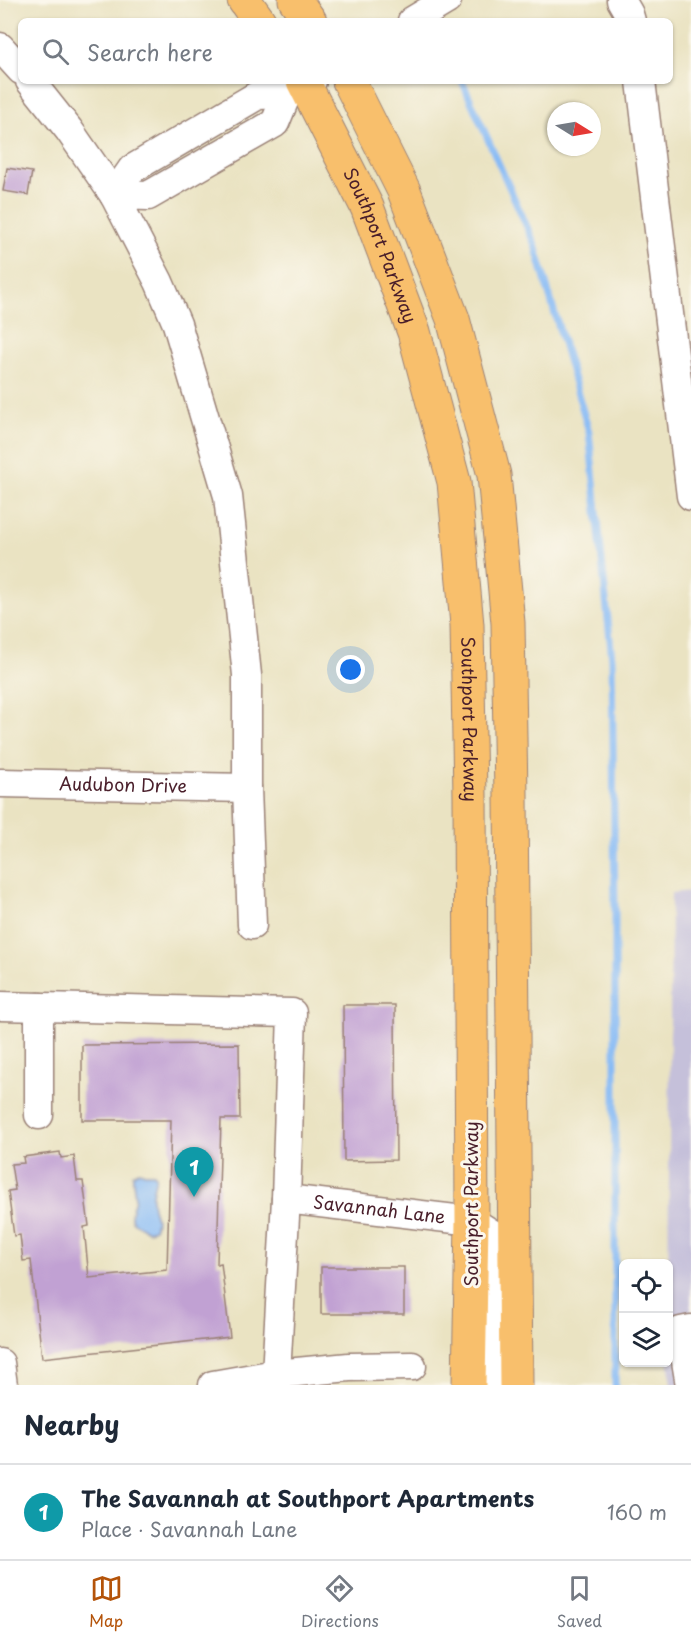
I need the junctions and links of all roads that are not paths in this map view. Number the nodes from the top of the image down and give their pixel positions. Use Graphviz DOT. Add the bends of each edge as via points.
graph roads {
  1 [pos="244,0"];
  2 [pos="295,0"];
  3 [pos="447,0"];
  4 [pos="621,0"];
  5 [pos="258,18"];
  6 [pos="308,18"];
  7 [pos="417,18"];
  8 [pos="630,18"];
  9 [pos="0,48"];
  10 [pos="18,67"];
  11 [pos="32,84"];
  12 [pos="350,84"];
  13 [pos="641,84"];
  14 [pos="302,85"];
  15 [pos="114,195"];
  16 [pos="691,496"];
  17 [pos="0,783"];
  18 [pos="247,788"];
  19 [pos="252,925"];
  20 [pos="0,1006"];
  21 [pos="39,1007"];
  22 [pos="39,1115"];
  23 [pos="286,1199"];
  24 [pos="472,1221"];
  25 [pos="691,1329"];
  26 [pos="0,1363"];
  27 [pos="412,1366"];
  28 [pos="276,1374"];
  29 [pos="3,1385"];
  30 [pos="213,1385"];
  31 [pos="469,1385"];
  32 [pos="496,1385"];
  33 [pos="516,1385"];
  34 [pos="690,1385"];
  1 -- 5 [label="main road"];
  2 -- 6 [label="main road"];
  3 -- 7 [label="street"];
  4 -- 8 [label="street"];
  9 -- 10 [label="street"];
  11 -- 15 [label="street"];
  12 -- 33 [label="main road" via="404,191 449,309 494,475 508,623"];
  13 -- 16 [label="street"];
  14 -- 15 [label="street" via="275,123 148,196"];
  14 -- 24 [label="main road, Southport Parkway" via="367,207 414,332 454,482 467,626"];
  15 -- 18 [label="street" via="177,324 228,496 247,675"];
  17 -- 18 [label="street, Audubon Drive"];
  18 -- 19 [label="street"];
  20 -- 21 [label="street"];
  21 -- 22 [label="street"];
  21 -- 23 [label="street" via="292,1013"];
  23 -- 24 [label="street, Savannah Lane"];
  23 -- 28 [label="street"];
  24 -- 31 [label="main road, Southport Parkway"];
  24 -- 32 [label="street" via="494,1235"];
  25 -- 34 [label="street" via="681,1331"];
  26 -- 29 [label="street"];
  27 -- 28 [label="street"];
  28 -- 30 [label="street"];
}
